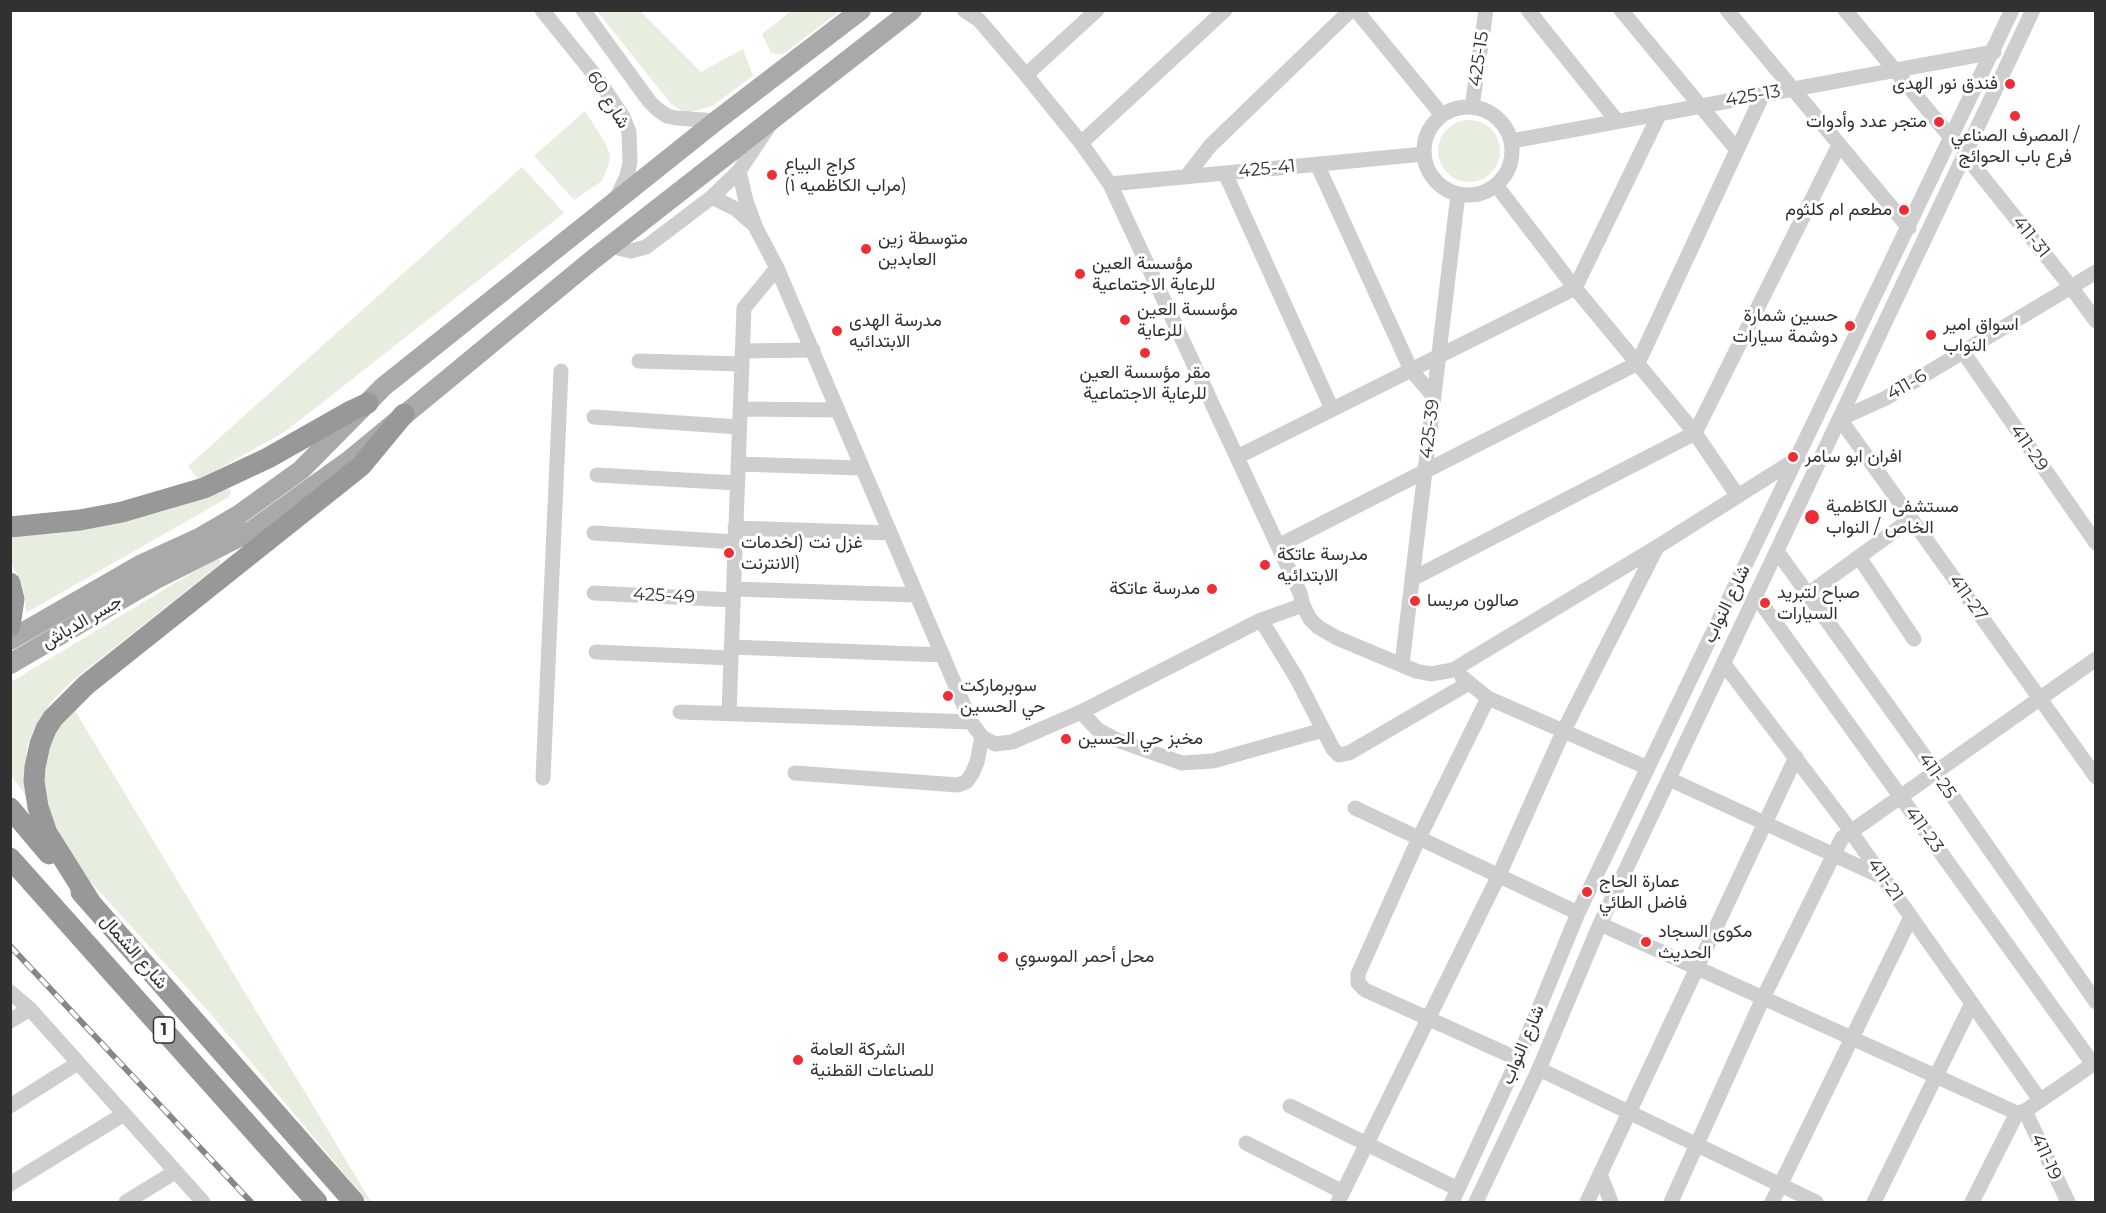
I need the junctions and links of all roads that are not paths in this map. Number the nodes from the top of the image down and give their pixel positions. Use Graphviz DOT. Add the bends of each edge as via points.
graph roads {
  1 [pos="542,10"];
  2 [pos="583,10"];
  3 [pos="861,10"];
  4 [pos="912,10"];
  5 [pos="964,10"];
  6 [pos="1097,10"];
  7 [pos="1226,10"];
  8 [pos="1351,10"];
  9 [pos="1356,10"];
  10 [pos="1486,10"];
  11 [pos="1527,10"];
  12 [pos="1621,10"];
  13 [pos="1727,10"];
  14 [pos="1845,10"];
  15 [pos="2012,10"];
  16 [pos="2033,10"];
  17 [pos="978,15"];
  18 [pos="1994,52"];
  19 [pos="793,60"];
  20 [pos="1894,70"];
  21 [pos="1026,75"];
  22 [pos="759,87"];
  23 [pos="811,88"];
  24 [pos="1793,89"];
  25 [pos="1763,94"];
  26 [pos="1700,106"];
  27 [pos="1472,107"];
  28 [pos="1660,113"];
  29 [pos="778,115"];
  30 [pos="1442,115"];
  31 [pos="716,121"];
  32 [pos="1617,122"];
  33 [pos="1952,139"];
  34 [pos="1512,141"];
  35 [pos="1081,143"];
  36 [pos="1839,145"];
  37 [pos="1737,150"];
  38 [pos="1424,154"];
  39 [pos="1965,155"];
  40 [pos="1317,164"];
  41 [pos="739,171"];
  42 [pos="1225,173"];
  43 [pos="1186,177"];
  44 [pos="1110,184"];
  45 [pos="1496,185"];
  46 [pos="1458,194"];
  47 [pos="712,197"];
  48 [pos="615,201"];
  49 [pos="590,221"];
  50 [pos="756,228"];
  51 [pos="1909,228"];
  52 [pos="568,239"];
  53 [pos="610,246"];
  54 [pos="591,261"];
  55 [pos="777,268"];
  56 [pos="2096,272"];
  57 [pos="2071,287"];
  58 [pos="1575,288"];
  59 [pos="2096,321"];
  60 [pos="813,350"];
  61 [pos="1963,352"];
  62 [pos="1439,355"];
  63 [pos="742,357"];
  64 [pos="639,361"];
  65 [pos="1638,363"];
  66 [pos="1411,370"];
  67 [pos="561,371"];
  68 [pos="1434,397"];
  69 [pos="369,402"];
  70 [pos="740,409"];
  71 [pos="1332,409"];
  72 [pos="838,410"];
  73 [pos="594,417"];
  74 [pos="1840,419"];
  75 [pos="397,420"];
  76 [pos="739,427"];
  77 [pos="1695,433"];
  78 [pos="1237,457"];
  79 [pos="1798,458"];
  80 [pos="738,464"];
  81 [pos="861,468"];
  82 [pos="1425,472"];
  83 [pos="597,475"];
  84 [pos="737,483"];
  85 [pos="1737,495"];
  86 [pos="1911,519"];
  87 [pos="10,527"];
  88 [pos="594,533"];
  89 [pos="890,533"];
  90 [pos="735,535"];
  91 [pos="2096,543"];
  92 [pos="1278,546"];
  93 [pos="1657,547"];
  94 [pos="1777,551"];
  95 [pos="1859,556"];
  96 [pos="1412,579"];
  97 [pos="10,584"];
  98 [pos="594,592"];
  99 [pos="1808,594"];
  100 [pos="733,595"];
  101 [pos="917,595"];
  102 [pos="1756,596"];
  103 [pos="1303,605"];
  104 [pos="1261,620"];
  105 [pos="10,626"];
  106 [pos="10,639"];
  107 [pos="1914,639"];
  108 [pos="596,652"];
  109 [pos="731,653"];
  110 [pos="943,655"];
  111 [pos="2096,658"];
  112 [pos="10,664"];
  113 [pos="1402,664"];
  114 [pos="1724,664"];
  115 [pos="1453,670"];
  116 [pos="1470,683"];
  117 [pos="1488,698"];
  118 [pos="2039,698"];
  119 [pos="1081,711"];
  120 [pos="680,712"];
  121 [pos="729,713"];
  122 [pos="971,722"];
  123 [pos="1323,730"];
  124 [pos="1563,732"];
  125 [pos="981,737"];
  126 [pos="1796,757"];
  127 [pos="1648,768"];
  128 [pos="1935,771"];
  129 [pos="795,773"];
  130 [pos="2096,777"];
  131 [pos="543,778"];
  132 [pos="1669,779"];
  133 [pos="1899,796"];
  134 [pos="10,808"];
  135 [pos="1355,808"];
  136 [pos="1764,823"];
  137 [pos="1850,831"];
  138 [pos="1419,838"];
  139 [pos="1832,854"];
  140 [pos="10,858"];
  141 [pos="1499,874"];
  142 [pos="1884,878"];
  143 [pos="91,903"];
  144 [pos="1578,913"];
  145 [pos="1911,916"];
  146 [pos="1600,924"];
  147 [pos="1697,968"];
  148 [pos="10,992"];
  149 [pos="1763,998"];
  150 [pos="2096,1002"];
  151 [pos="1972,1003"];
  152 [pos="30,1009"];
  153 [pos="1427,1018"];
  154 [pos="10,1021"];
  155 [pos="1852,1038"];
  156 [pos="1518,1059"];
  157 [pos="78,1063"];
  158 [pos="2094,1063"];
  159 [pos="1539,1069"];
  160 [pos="1936,1077"];
  161 [pos="2040,1100"];
  162 [pos="10,1106"];
  163 [pos="1290,1106"];
  164 [pos="1630,1112"];
  165 [pos="2021,1112"];
  166 [pos="124,1114"];
  167 [pos="1366,1142"];
  168 [pos="1246,1143"];
  169 [pos="1696,1144"];
  170 [pos="176,1172"];
  171 [pos="1600,1174"];
  172 [pos="10,1184"];
  173 [pos="1781,1185"];
  174 [pos="1455,1196"];
  175 [pos="1341,1197"];
  176 [pos="1480,1201"];
  177 [pos="126,1203"];
  178 [pos="203,1203"];
  179 [pos="317,1203"];
  180 [pos="354,1203"];
  181 [pos="1587,1203"];
  182 [pos="1611,1203"];
  183 [pos="1671,1203"];
  184 [pos="1772,1203"];
  185 [pos="1816,1203"];
  186 [pos="1874,1203"];
  187 [pos="1972,1203"];
  188 [pos="2068,1203"];
  1 -- 48 [label="street, شارع 60" via="597,78 629,132 630,162"];
  2 -- 31 [label="street, شارع 60" via="657,109 676,118"];
  3 -- 19 [label="main road, جسر الدباش"];
  4 -- 23 [label="main road, جسر الدباش"];
  5 -- 17 [label="street"];
  6 -- 21 [label="street"];
  7 -- 35 [label="street"];
  8 -- 43 [label="street" via="1210,146"];
  9 -- 30 [label="street"];
  10 -- 27 [label="street, 425-15"];
  11 -- 32 [label="street"];
  12 -- 26 [label="street"];
  13 -- 24 [label="street"];
  14 -- 20 [label="street"];
  15 -- 18 [label="street, شارع النواب"];
  16 -- 39 [label="street, شارع النواب"];
  17 -- 21 [label="street"];
  18 -- 20 [label="street, 425-13"];
  18 -- 33 [label="street, شارع النواب"];
  19 -- 22 [label="main road, جسر الدباش"];
  19 -- 23 [label="main road" via="793,80"];
  20 -- 24 [label="street, 425-13"];
  20 -- 33 [label="street"];
  21 -- 35 [label="street"];
  22 -- 29 [label="main road" via="773,87 779,92 784,105"];
  22 -- 31 [label="main road, جسر الدباش"];
  23 -- 29 [label="main road, جسر الدباش"];
  24 -- 25 [label="street, 425-13"];
  24 -- 36 [label="street"];
  25 -- 26 [label="street, 425-13"];
  25 -- 37 [label="street"];
  26 -- 28 [label="street, 425-13"];
  26 -- 37 [label="street"];
  27 -- 30 [label="street" via="1456,108"];
  27 -- 34 [label="street" via="1497,118"];
  28 -- 32 [label="street, 425-13"];
  28 -- 58 [label="street"];
  29 -- 41 [label="street"];
  29 -- 53 [label="main road, جسر الدباش"];
  30 -- 38 [label="street" via="1431,126"];
  31 -- 48 [label="main road, جسر الدباش"];
  32 -- 34 [label="street, 425-13"];
  33 -- 51 [label="street, شارع النواب"];
  34 -- 45 [label="street" via="1510,165"];
  35 -- 44 [label="street"];
  36 -- 51 [label="street"];
  36 -- 77 [label="street"];
  37 -- 65 [label="street"];
  38 -- 40 [label="street, 425-41"];
  38 -- 46 [label="street" via="1434,180"];
  39 -- 57 [label="street, 411-31"];
  39 -- 74 [label="street, شارع النواب"];
  40 -- 42 [label="street, 425-41"];
  40 -- 66 [label="street"];
  41 -- 47 [label="street"];
  41 -- 50 [label="street"];
  42 -- 43 [label="street, 425-41"];
  42 -- 71 [label="street"];
  43 -- 44 [label="street, 425-41"];
  44 -- 78 [label="street"];
  45 -- 46 [label="street" via="1485,192"];
  45 -- 58 [label="street"];
  46 -- 62 [label="street, 425-39"];
  47 -- 50 [label="street" via="736,209"];
  47 -- 53 [label="street" via="646,247 630,251"];
  48 -- 49 [label="main road, جسر الدباش"];
  49 -- 52 [label="main road, جسر الدباش"];
  49 -- 53 [label="main road" via="591,234"];
  50 -- 55 [label="street"];
  51 -- 79 [label="street, شارع النواب"];
  52 -- 54 [label="main road" via="586,243"];
  52 -- 69 [label="main road, جسر الدباش"];
  53 -- 54 [label="main road, جسر الدباش"];
  54 -- 75 [label="main road, جسر الدباش"];
  55 -- 60 [label="street"];
  55 -- 63 [label="street" via="744,308"];
  56 -- 57 [label="street, 411-6"];
  57 -- 59 [label="street, 411-31"];
  57 -- 61 [label="street, 411-6"];
  58 -- 62 [label="street"];
  58 -- 65 [label="street"];
  60 -- 63 [label="street"];
  60 -- 72 [label="street"];
  61 -- 74 [label="street, 411-6" via="1886,398"];
  61 -- 91 [label="street, 411-29"];
  62 -- 66 [label="street"];
  62 -- 68 [label="street, 425-39"];
  63 -- 64 [label="street"];
  63 -- 70 [label="street"];
  65 -- 77 [label="street"];
  65 -- 82 [label="street"];
  66 -- 68 [label="street"];
  66 -- 71 [label="street"];
  67 -- 131 [label="street"];
  68 -- 82 [label="street, 425-39"];
  69 -- 75 [label="main road" via="383,403 391,420"];
  69 -- 87 [label="highway" via="204,488 122,512"];
  69 -- 106 [label="main road, جسر الدباش" via="301,470 237,516 142,564"];
  70 -- 72 [label="street"];
  70 -- 76 [label="street"];
  71 -- 78 [label="street"];
  72 -- 81 [label="street"];
  73 -- 76 [label="street"];
  74 -- 86 [label="street, 411-27"];
  74 -- 94 [label="street, شارع النواب"];
  75 -- 112 [label="main road, جسر الدباش" via="351,459 251,531 154,580"];
  75 -- 143 [label="highway" via="361,466 86,685 46,729 35,767 38,807 47,833"];
  76 -- 80 [label="street"];
  77 -- 85 [label="street"];
  77 -- 96 [label="street"];
  78 -- 92 [label="street"];
  79 -- 85 [label="street"];
  79 -- 127 [label="street, شارع النواب"];
  80 -- 81 [label="street"];
  80 -- 84 [label="street"];
  81 -- 89 [label="street"];
  82 -- 92 [label="street"];
  82 -- 96 [label="street, 425-39"];
  83 -- 84 [label="street"];
  84 -- 90 [label="street"];
  85 -- 93 [label="street"];
  86 -- 95 [label="street"];
  86 -- 118 [label="street, 411-27"];
  88 -- 90 [label="street"];
  89 -- 90 [label="street"];
  89 -- 101 [label="street"];
  90 -- 100 [label="street"];
  92 -- 103 [label="street"];
  93 -- 115 [label="street"];
  93 -- 124 [label="street"];
  94 -- 99 [label="street, 411-25"];
  94 -- 102 [label="street, شارع النواب"];
  95 -- 99 [label="street"];
  95 -- 107 [label="street"];
  96 -- 113 [label="street, 425-39"];
  97 -- 105 [label="highway" via="14,599"];
  98 -- 100 [label="street, 425-49"];
  99 -- 128 [label="street, 411-25"];
  100 -- 101 [label="street, 425-49"];
  100 -- 109 [label="street"];
  101 -- 110 [label="street"];
  102 -- 114 [label="street, شارع النواب"];
  102 -- 133 [label="street, 411-23"];
  103 -- 104 [label="street"];
  103 -- 113 [label="street" via="1318,627"];
  104 -- 119 [label="street"];
  104 -- 123 [label="street"];
  108 -- 109 [label="street"];
  109 -- 110 [label="street"];
  109 -- 121 [label="street"];
  110 -- 122 [label="street"];
  111 -- 118 [label="street"];
  113 -- 115 [label="street" via="1431,674"];
  114 -- 126 [label="street, 411-21"];
  114 -- 132 [label="street, شارع النواب"];
  115 -- 116 [label="street"];
  116 -- 117 [label="street"];
  116 -- 123 [label="street" via="1349,753 1339,755"];
  117 -- 124 [label="street"];
  117 -- 138 [label="street"];
  118 -- 128 [label="street"];
  118 -- 130 [label="street, 411-27"];
  119 -- 123 [label="street" via="1098,730 1117,740 1182,763 1213,761"];
  119 -- 125 [label="street" via="1012,742 995,744"];
  120 -- 121 [label="street"];
  121 -- 122 [label="street"];
  122 -- 125 [label="street"];
  124 -- 127 [label="street"];
  124 -- 141 [label="street"];
  125 -- 129 [label="street" via="972,774 958,785"];
  126 -- 136 [label="street"];
  126 -- 137 [label="street, 411-21"];
  127 -- 144 [label="street, شارع النواب"];
  128 -- 133 [label="street"];
  128 -- 150 [label="street, 411-25"];
  132 -- 136 [label="street"];
  132 -- 146 [label="street, شارع النواب"];
  133 -- 137 [label="street"];
  133 -- 158 [label="street, 411-23"];
  134 -- 143 [label="highway, شارع الشمال / 1"];
  135 -- 138 [label="street"];
  136 -- 139 [label="street"];
  136 -- 147 [label="street"];
  137 -- 139 [label="street"];
  137 -- 142 [label="street, 411-21"];
  138 -- 141 [label="street"];
  138 -- 153 [label="street" via="1358,974 1358,983 1365,990"];
  139 -- 142 [label="street"];
  139 -- 149 [label="street"];
  140 -- 179 [label="highway, شارع الشمال / 1"];
  141 -- 144 [label="street"];
  141 -- 153 [label="street"];
  142 -- 145 [label="street, 411-21"];
  143 -- 180 [label="highway, شارع الشمال / 1"];
  144 -- 156 [label="street, شارع النواب"];
  145 -- 151 [label="street, 411-21"];
  145 -- 155 [label="street"];
  146 -- 147 [label="street"];
  146 -- 159 [label="street, شارع النواب"];
  147 -- 149 [label="street"];
  147 -- 164 [label="street"];
  148 -- 152 [label="street"];
  149 -- 155 [label="street"];
  149 -- 169 [label="street"];
  151 -- 160 [label="street"];
  151 -- 161 [label="street, 411-21"];
  152 -- 154 [label="street"];
  152 -- 157 [label="street"];
  153 -- 156 [label="street"];
  153 -- 167 [label="street"];
  155 -- 160 [label="street"];
  155 -- 173 [label="street"];
  156 -- 174 [label="street, شارع النواب"];
  157 -- 162 [label="street"];
  157 -- 166 [label="street"];
  158 -- 161 [label="street"];
  159 -- 164 [label="street"];
  159 -- 176 [label="street, شارع النواب"];
  160 -- 165 [label="street"];
  160 -- 186 [label="street"];
  161 -- 165 [label="street"];
  163 -- 167 [label="street"];
  164 -- 169 [label="street"];
  164 -- 171 [label="street"];
  165 -- 187 [label="street"];
  165 -- 188 [label="street, 411-19"];
  166 -- 170 [label="street"];
  166 -- 172 [label="street"];
  167 -- 174 [label="street"];
  167 -- 175 [label="street"];
  168 -- 175 [label="street"];
  169 -- 173 [label="street"];
  169 -- 183 [label="street"];
  170 -- 177 [label="street"];
  170 -- 178 [label="street"];
  171 -- 181 [label="street"];
  171 -- 182 [label="street"];
  173 -- 184 [label="street"];
  173 -- 185 [label="street"];
}
